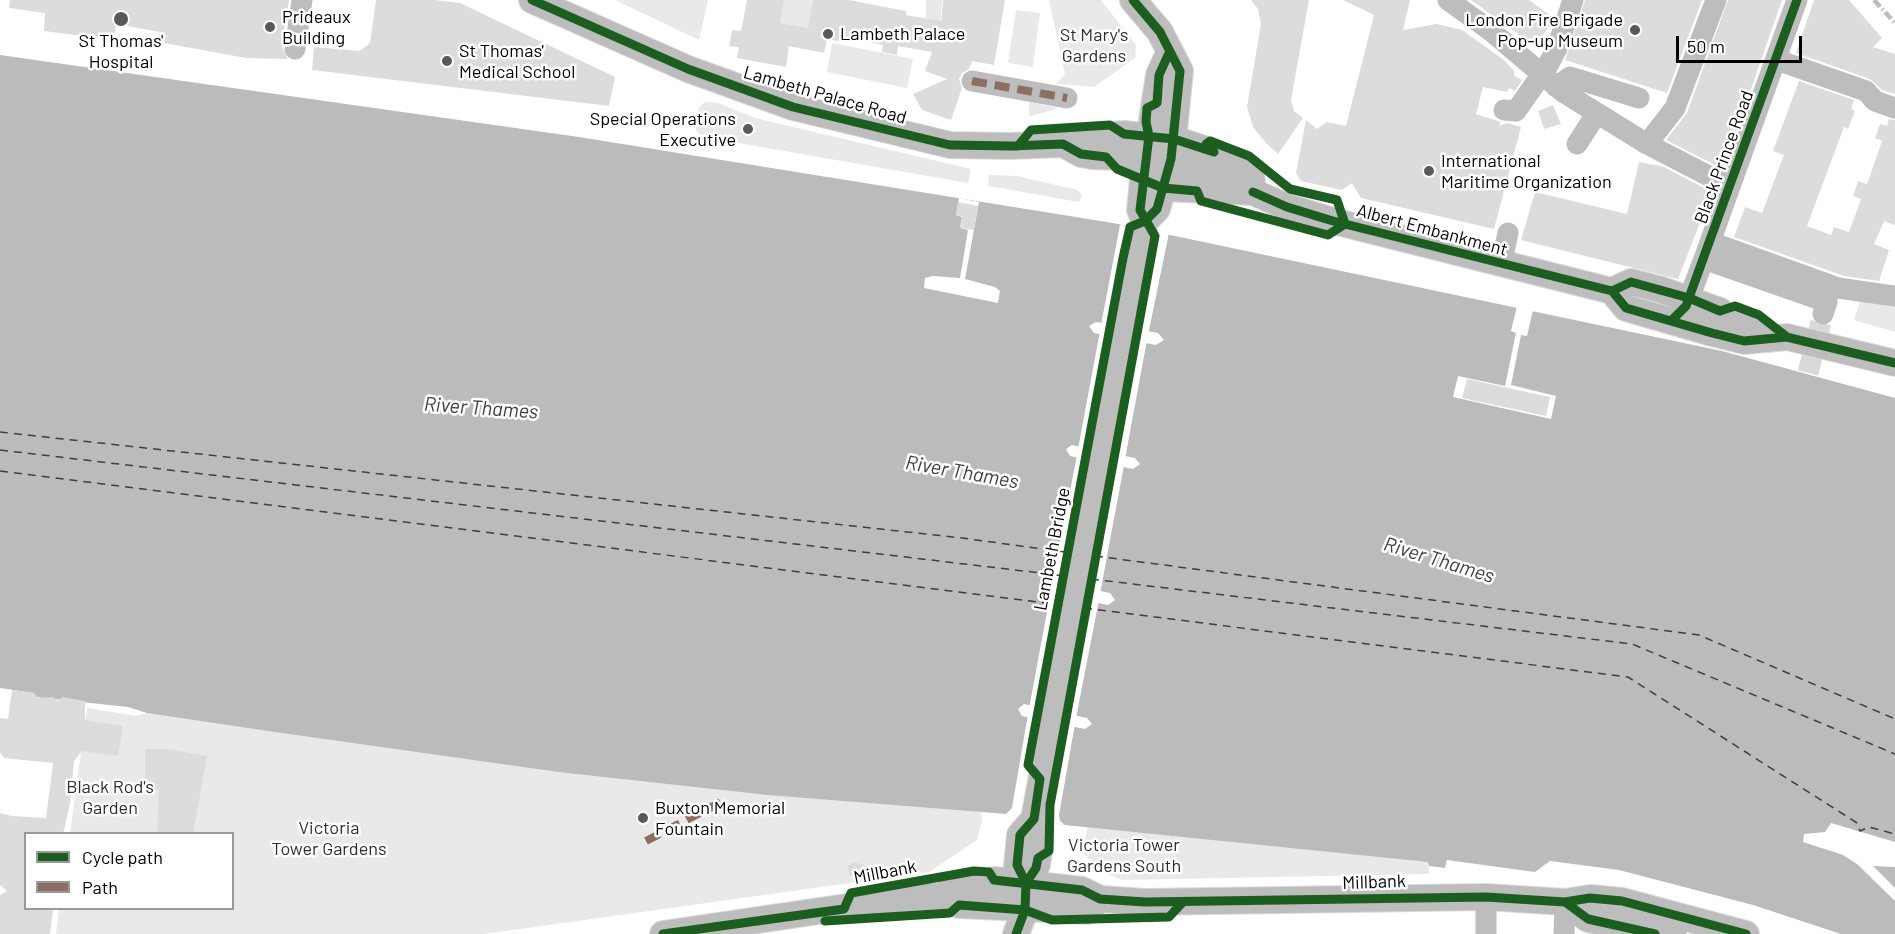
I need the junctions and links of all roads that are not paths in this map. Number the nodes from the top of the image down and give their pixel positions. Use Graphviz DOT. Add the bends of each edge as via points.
graph roads {
  1 [pos="303,0"];
  2 [pos="531,0"];
  3 [pos="1132,0"];
  4 [pos="1448,0"];
  5 [pos="1573,0"];
  6 [pos="1716,0"];
  7 [pos="1797,0"];
  8 [pos="295,49"];
  9 [pos="1778,60"];
  10 [pos="972,81"];
  11 [pos="1543,82"];
  12 [pos="1067,98"];
  13 [pos="1639,98"];
  14 [pos="1895,108"];
  15 [pos="1504,110"];
  16 [pos="1597,112"];
  17 [pos="1576,144"];
  18 [pos="1647,144"];
  19 [pos="1160,148"];
  20 [pos="1730,187"];
  21 [pos="1163,188"];
  22 [pos="1250,191"];
  23 [pos="1144,225"];
  24 [pos="1508,233"];
  25 [pos="1707,251"];
  26 [pos="1502,265"];
  27 [pos="1612,291"];
  28 [pos="1894,294"];
  29 [pos="1689,298"];
  30 [pos="1823,315"];
  31 [pos="1672,320"];
  32 [pos="1778,337"];
  33 [pos="1895,363"];
  34 [pos="1026,883"];
  35 [pos="942,896"];
  36 [pos="1486,897"];
  37 [pos="1100,899"];
  38 [pos="1565,902"];
  39 [pos="1025,910"];
  40 [pos="1666,927"];
  41 [pos="663,934"];
  42 [pos="1016,934"];
  43 [pos="1032,934"];
  44 [pos="1486,934"];
  45 [pos="1564,934"];
  46 [pos="1746,934"];
  1 -- 8 [label="street"];
  2 -- 19 [label="main road, Lambeth Palace Road" via="688,69 793,107 950,145 1063,144 1085,137"];
  3 -- 19 [label="main road" via="1160,32 1180,71"];
  4 -- 11 [label="street" via="1491,31"];
  5 -- 11 [label="street"];
  6 -- 18 [label="street" via="1675,108"];
  7 -- 9 [label="street, Black Prince Road"];
  9 -- 14 [label="street" via="1866,91 1875,101"];
  9 -- 20 [label="street, Black Prince Road"];
  10 -- 12 [label="street"];
  11 -- 13 [label="street" via="1570,77"];
  11 -- 15 [label="street" via="1516,111"];
  11 -- 16 [label="street"];
  16 -- 17 [label="street"];
  16 -- 18 [label="street"];
  18 -- 20 [label="street"];
  19 -- 21 [label="main road, Lambeth Bridge"];
  19 -- 22 [label="main road" via="1214,152 1245,167 1251,174"];
  19 -- 23 [label="main road, Lambeth Bridge" via="1140,210"];
  20 -- 25 [label="street, Black Prince Road"];
  21 -- 22 [label="main road"];
  21 -- 23 [label="main road, Lambeth Bridge" via="1157,209"];
  22 -- 26 [label="main road, Albert Embankment" via="1333,221"];
  23 -- 34 [label="main road, Lambeth Bridge" via="1034,819 1039,848 1036,868"];
  24 -- 26 [label="street"];
  25 -- 28 [label="street" via="1838,288"];
  25 -- 29 [label="street, Black Prince Road"];
  25 -- 30 [label="street" via="1827,302"];
  26 -- 27 [label="main road, Albert Embankment"];
  27 -- 29 [label="main road, Albert Embankment" via="1631,282"];
  27 -- 31 [label="main road, Albert Embankment" via="1626,308"];
  29 -- 31 [label="street, Black Prince Road"];
  29 -- 32 [label="main road, Albert Embankment" via="1720,311 1735,306 1759,315"];
  31 -- 32 [label="main road, Albert Embankment" via="1744,341"];
  32 -- 33 [label="main road, Albert Embankment"];
  34 -- 35 [label="main road, Millbank" via="994,880 956,886"];
  34 -- 37 [label="main road, Millbank" via="1082,890"];
  34 -- 39 [label="main road, Lambeth Bridge"];
  35 -- 39 [label="main road, Millbank" via="959,904"];
  35 -- 41 [label="main road, Millbank"];
  36 -- 37 [label="main road, Millbank" via="1204,902"];
  36 -- 38 [label="main road, Millbank"];
  36 -- 44 [label="street"];
  37 -- 39 [label="main road, Millbank" via="1087,911"];
  38 -- 40 [label="main road, Millbank" via="1590,898 1622,901"];
  38 -- 45 [label="street"];
  39 -- 42 [label="main road"];
  39 -- 43 [label="main road" via="1033,926"];
  40 -- 46 [label="main road, Millbank"];
}
